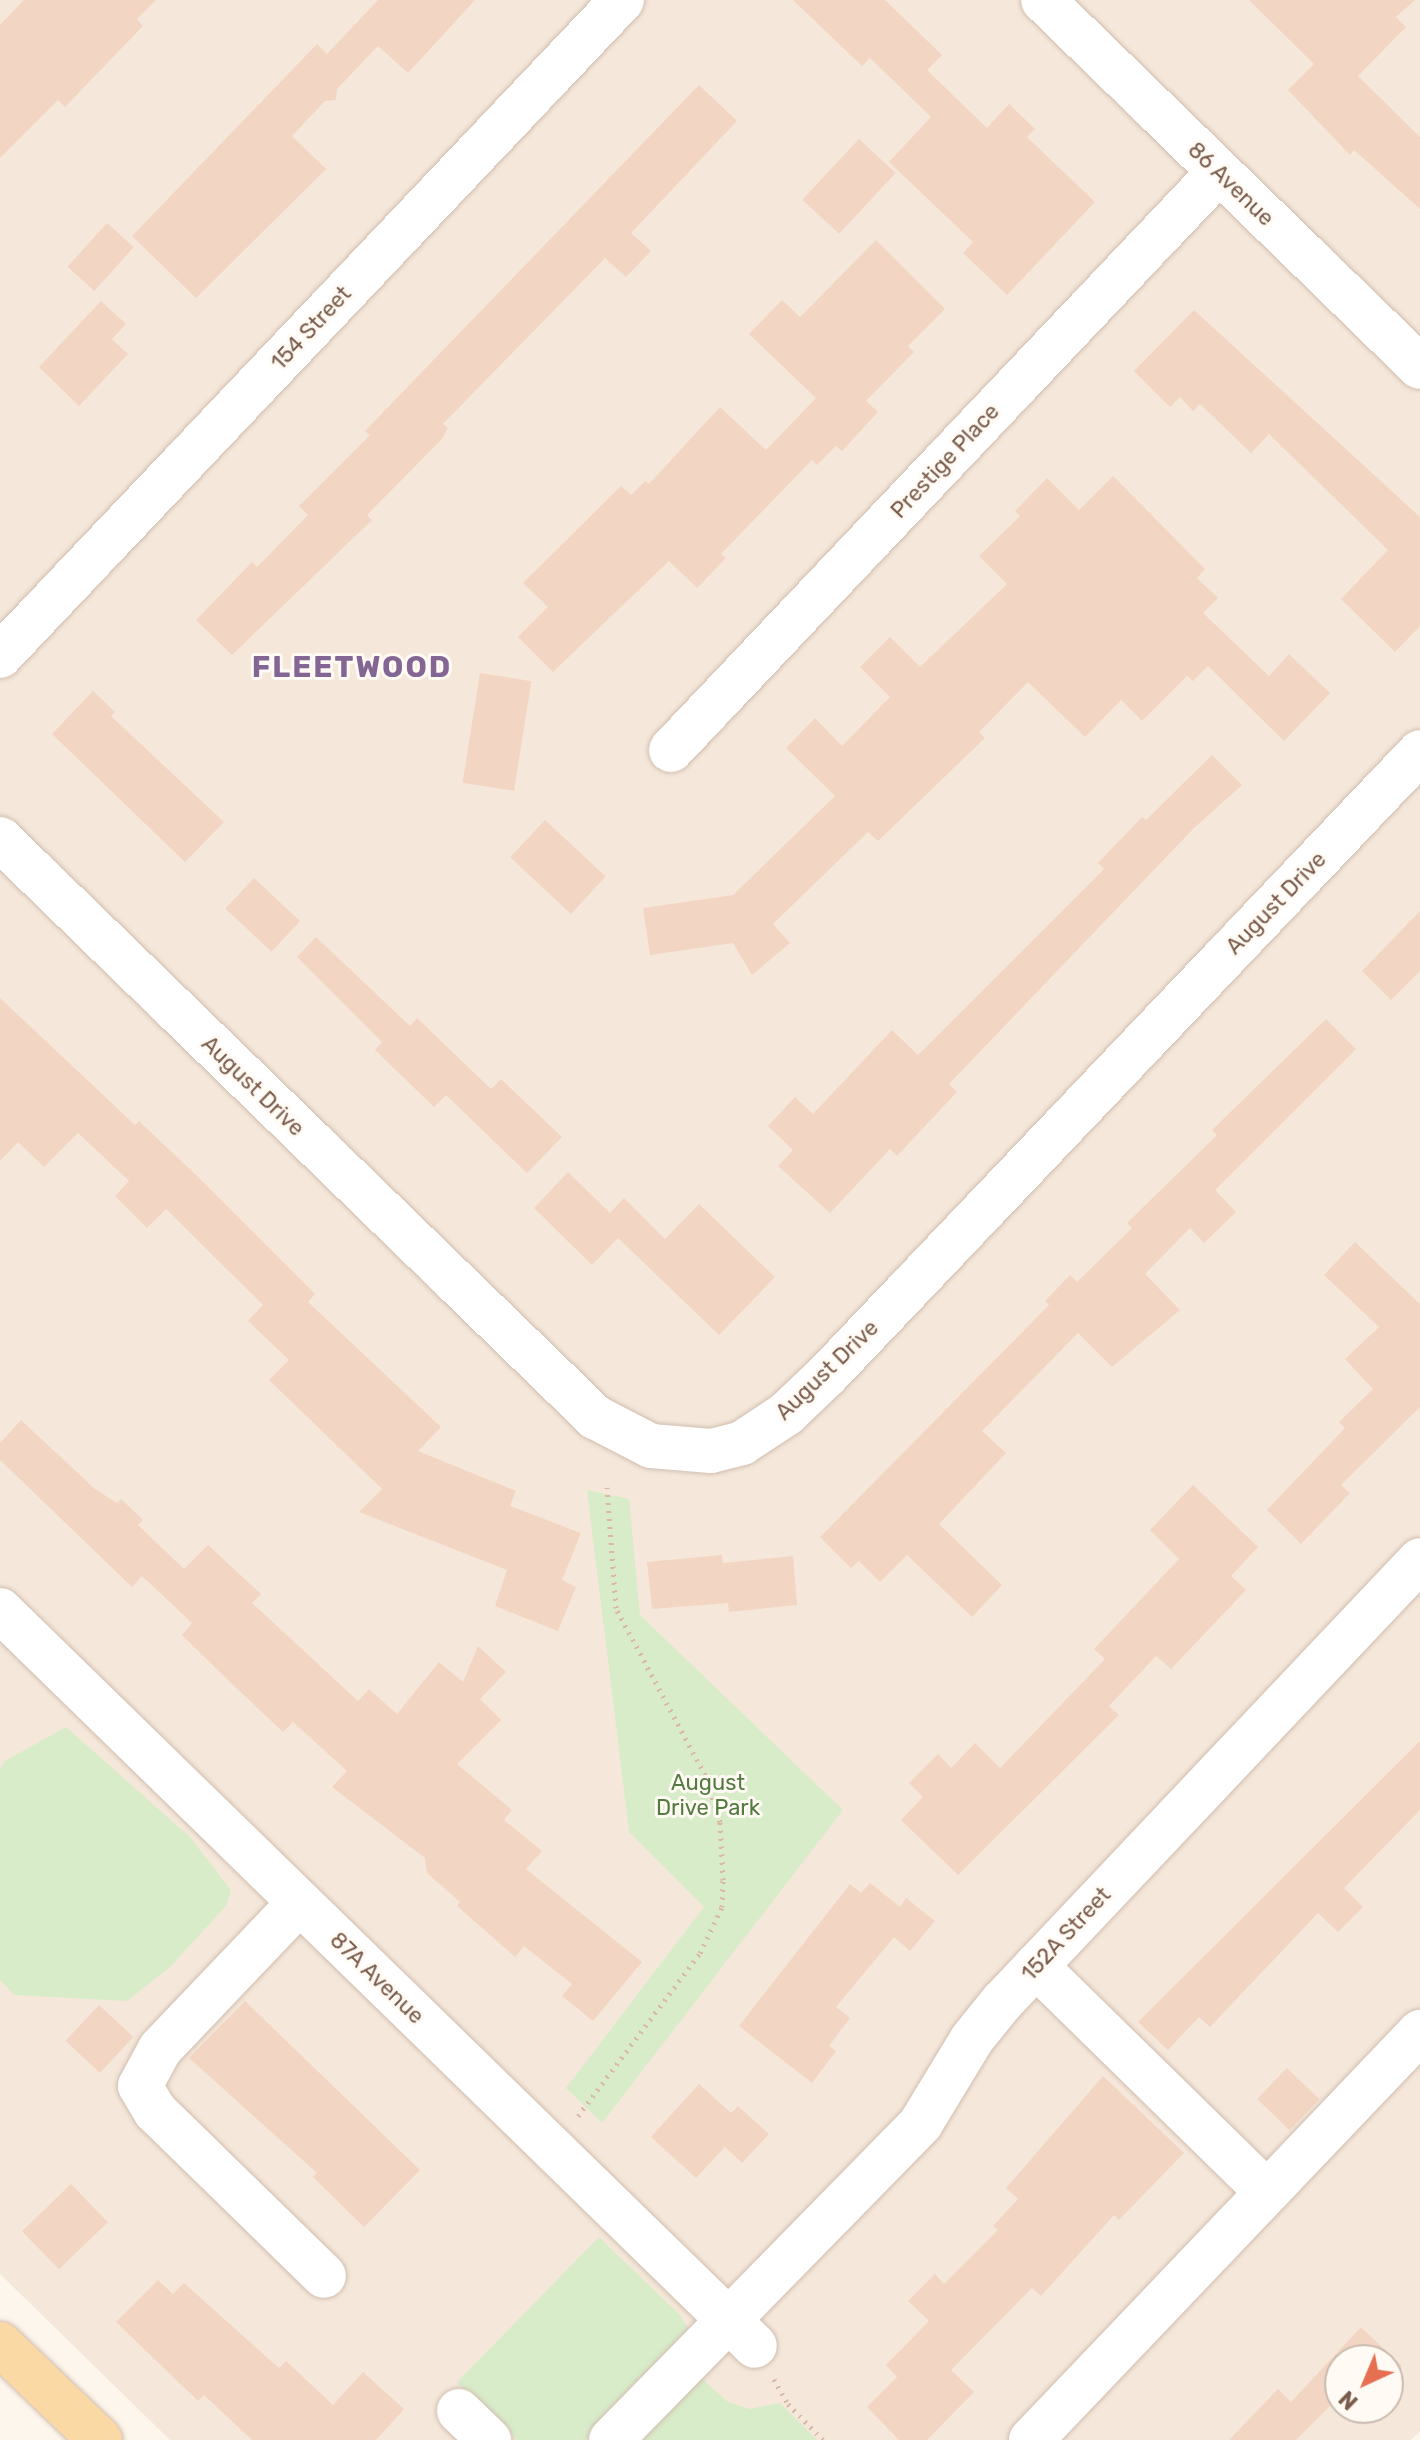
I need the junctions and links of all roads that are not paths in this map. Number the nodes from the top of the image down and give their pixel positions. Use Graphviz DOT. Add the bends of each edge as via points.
graph roads {
  1 [pos="622,0"];
  2 [pos="1043,0"];
  3 [pos="1219,172"];
  4 [pos="1420,367"];
  5 [pos="0,656"];
  6 [pos="671,750"];
  7 [pos="1420,752"];
  8 [pos="0,839"];
  9 [pos="1420,1560"];
  10 [pos="0,1610"];
  11 [pos="299,1903"];
  12 [pos="1036,1966"];
  13 [pos="1420,2032"];
  14 [pos="1267,2192"];
  15 [pos="324,2276"];
  16 [pos="742,2333"];
  17 [pos="0,2344"];
  18 [pos="100,2440"];
  19 [pos="611,2440"];
  20 [pos="1031,2440"];
  1 -- 5 [label="street, 154 Street"];
  2 -- 3 [label="street, 86 Avenue"];
  3 -- 4 [label="street, 86 Avenue"];
  3 -- 6 [label="street, Prestige Place"];
  7 -- 8 [label="street, August Drive" via="827,1375 786,1414 742,1443 711,1451 651,1446 595,1417"];
  9 -- 12 [label="street, 152A Street"];
  10 -- 11 [label="street, 87A Avenue"];
  11 -- 15 [label="street" via="160,2049 140,2086 155,2111"];
  11 -- 16 [label="street, 87A Avenue"];
  12 -- 14 [label="street"];
  12 -- 16 [label="street, 152A Street" via="972,2039 921,2123"];
  13 -- 14 [label="street"];
  14 -- 20 [label="street"];
  16 -- 19 [label="street, 152A Street"];
  17 -- 18 [label="main road"];
}
